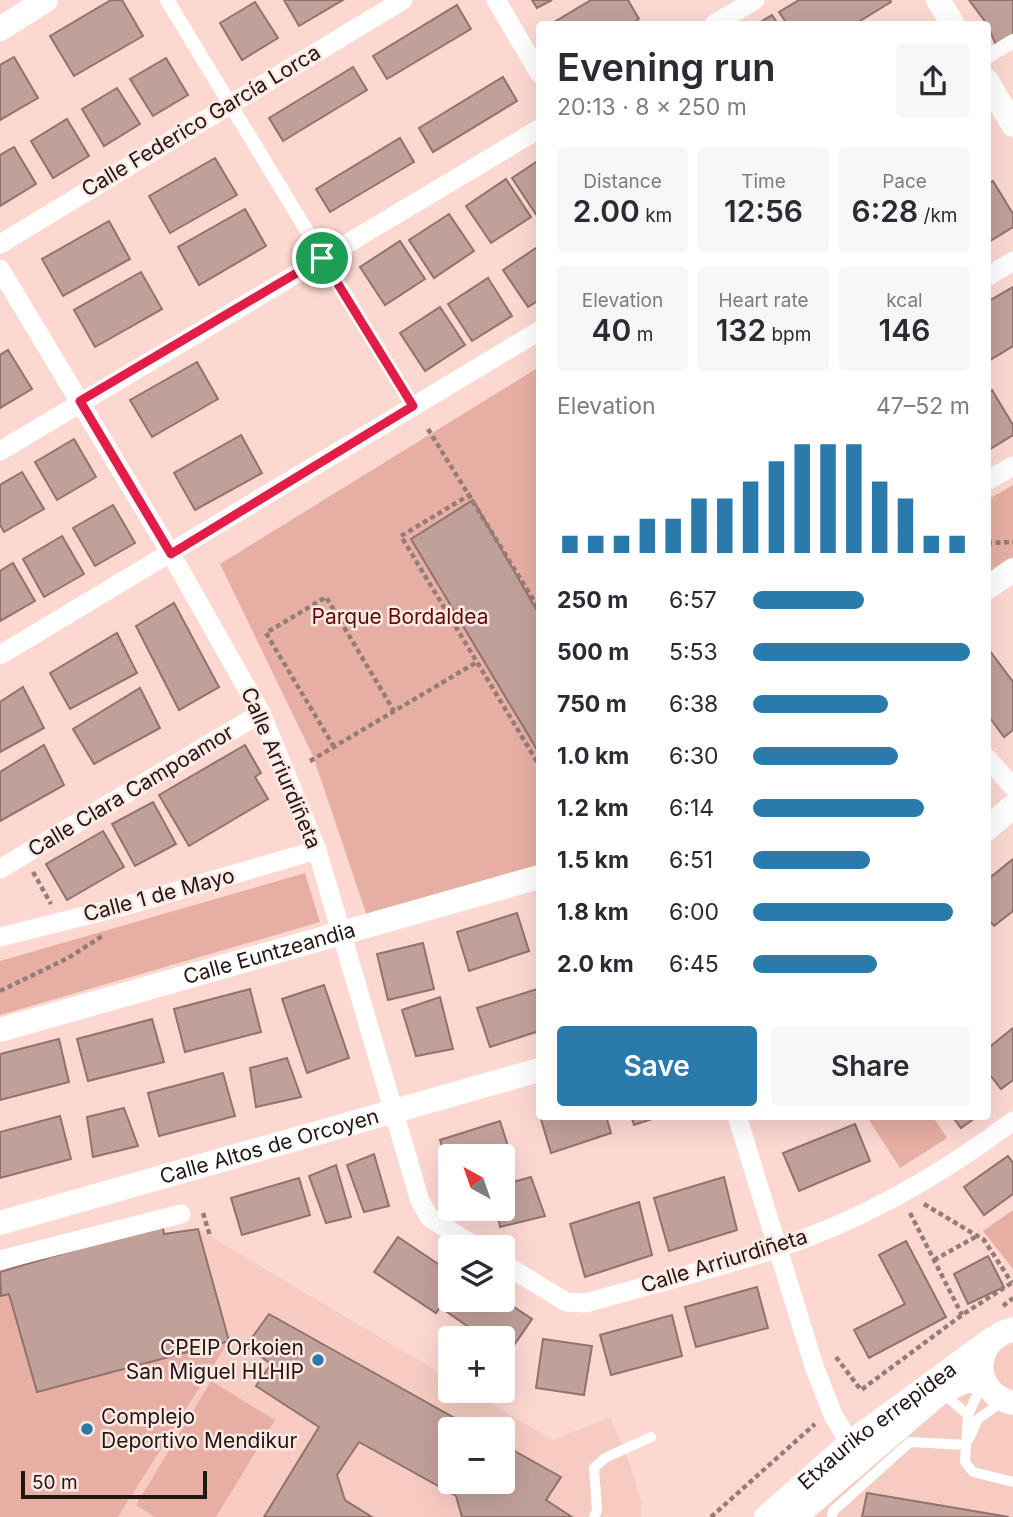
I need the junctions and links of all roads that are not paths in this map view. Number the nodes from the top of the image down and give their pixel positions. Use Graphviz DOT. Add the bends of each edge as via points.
graph roads {
  1 [pos="47,0"];
  2 [pos="167,0"];
  3 [pos="403,0"];
  4 [pos="496,0"];
  5 [pos="754,0"];
  6 [pos="938,0"];
  7 [pos="719,21"];
  8 [pos="951,21"];
  9 [pos="2,22"];
  10 [pos="1013,41"];
  11 [pos="991,55"];
  12 [pos="536,68"];
  13 [pos="991,88"];
  14 [pos="230,103"];
  15 [pos="1013,125"];
  16 [pos="536,131"];
  17 [pos="0,244"];
  18 [pos="322,258"];
  19 [pos="1013,261"];
  20 [pos="0,269"];
  21 [pos="991,275"];
  22 [pos="536,333"];
  23 [pos="80,401"];
  24 [pos="413,406"];
  25 [pos="0,451"];
  26 [pos="1013,466"];
  27 [pos="991,479"];
  28 [pos="171,554"];
  29 [pos="1013,570"];
  30 [pos="991,586"];
  31 [pos="0,654"];
  32 [pos="261,713"];
  33 [pos="991,762"];
  34 [pos="1013,787"];
  35 [pos="1013,806"];
  36 [pos="991,825"];
  37 [pos="317,850"];
  38 [pos="0,869"];
  39 [pos="536,878"];
  40 [pos="339,933"];
  41 [pos="0,937"];
  42 [pos="0,1030"];
  43 [pos="536,1071"];
  44 [pos="394,1111"];
  45 [pos="738,1120"];
  46 [pos="1013,1121"];
  47 [pos="181,1214"];
  48 [pos="0,1223"];
  49 [pos="457,1235"];
  50 [pos="778,1248"];
  51 [pos="0,1261"];
  52 [pos="515,1271"];
  53 [pos="1007,1331"];
  54 [pos="983,1381"];
  55 [pos="941,1392"];
  56 [pos="1008,1402"];
  57 [pos="968,1415"];
  58 [pos="652,1437"];
  59 [pos="850,1443"];
  60 [pos="966,1445"];
  61 [pos="1013,1482"];
  62 [pos="594,1517"];
  63 [pos="766,1517"];
  64 [pos="795,1517"];
  65 [pos="832,1517"];
  1 -- 9 [label="street"];
  2 -- 14 [label="street"];
  3 -- 14 [label="street, Calle Federico García Lorca"];
  4 -- 12 [label="street"];
  5 -- 7 [label="street"];
  6 -- 8 [label="street"];
  10 -- 11 [label="street"];
  13 -- 15 [label="street"];
  14 -- 17 [label="street, Calle Federico García Lorca"];
  14 -- 18 [label="street"];
  16 -- 18 [label="street"];
  18 -- 23 [label="street"];
  18 -- 24 [label="street"];
  19 -- 21 [label="street"];
  20 -- 23 [label="street, Calle Arriurdiñeta"];
  22 -- 24 [label="street"];
  23 -- 25 [label="street"];
  23 -- 28 [label="street, Calle Arriurdiñeta"];
  24 -- 28 [label="street"];
  26 -- 27 [label="street"];
  28 -- 31 [label="street"];
  28 -- 32 [label="street, Calle Arriurdiñeta"];
  29 -- 30 [label="street"];
  32 -- 37 [label="street, Calle Arriurdiñeta"];
  32 -- 38 [label="street, Calle Clara Campoamor"];
  33 -- 34 [label="street"];
  35 -- 36 [label="street"];
  37 -- 40 [label="street, Calle Arriurdiñeta"];
  37 -- 41 [label="street, Calle 1 de Mayo"];
  39 -- 40 [label="street, Calle Euntzeandia"];
  40 -- 42 [label="street, Calle Euntzeandia"];
  40 -- 44 [label="street, Calle Arriurdiñeta"];
  43 -- 44 [label="street, Calle Altos de Orcoyen"];
  44 -- 48 [label="street, Calle Altos de Orcoyen"];
  44 -- 49 [label="street, Calle Arriurdiñeta" via="420,1201 430,1218"];
  45 -- 50 [label="street"];
  46 -- 50 [label="street, Calle Arriurdiñeta" via="946,1170 881,1205"];
  47 -- 51 [label="street"];
  50 -- 52 [label="street, Calle Arriurdiñeta" via="586,1303 566,1302"];
  50 -- 59 [label="street" via="818,1377"];
  53 -- 54 [label="street" via="981,1360"];
  53 -- 59 [label="street, Etxauriko errepidea"];
  54 -- 55 [label="street, Etxauriko errepidea" via="967,1381"];
  54 -- 56 [label="street"];
  54 -- 57 [label="lane"];
  55 -- 57 [label="lane"];
  55 -- 64 [label="street, Etxauriko errepidea"];
  56 -- 60 [label="lane" via="978,1419"];
  57 -- 60 [label="lane"];
  58 -- 62 [label="lane" via="605,1458 594,1468"];
  59 -- 63 [label="street, Etxauriko errepidea"];
  60 -- 61 [label="lane" via="965,1462 972,1472"];
  60 -- 65 [label="lane" via="910,1442 833,1511"];
}
